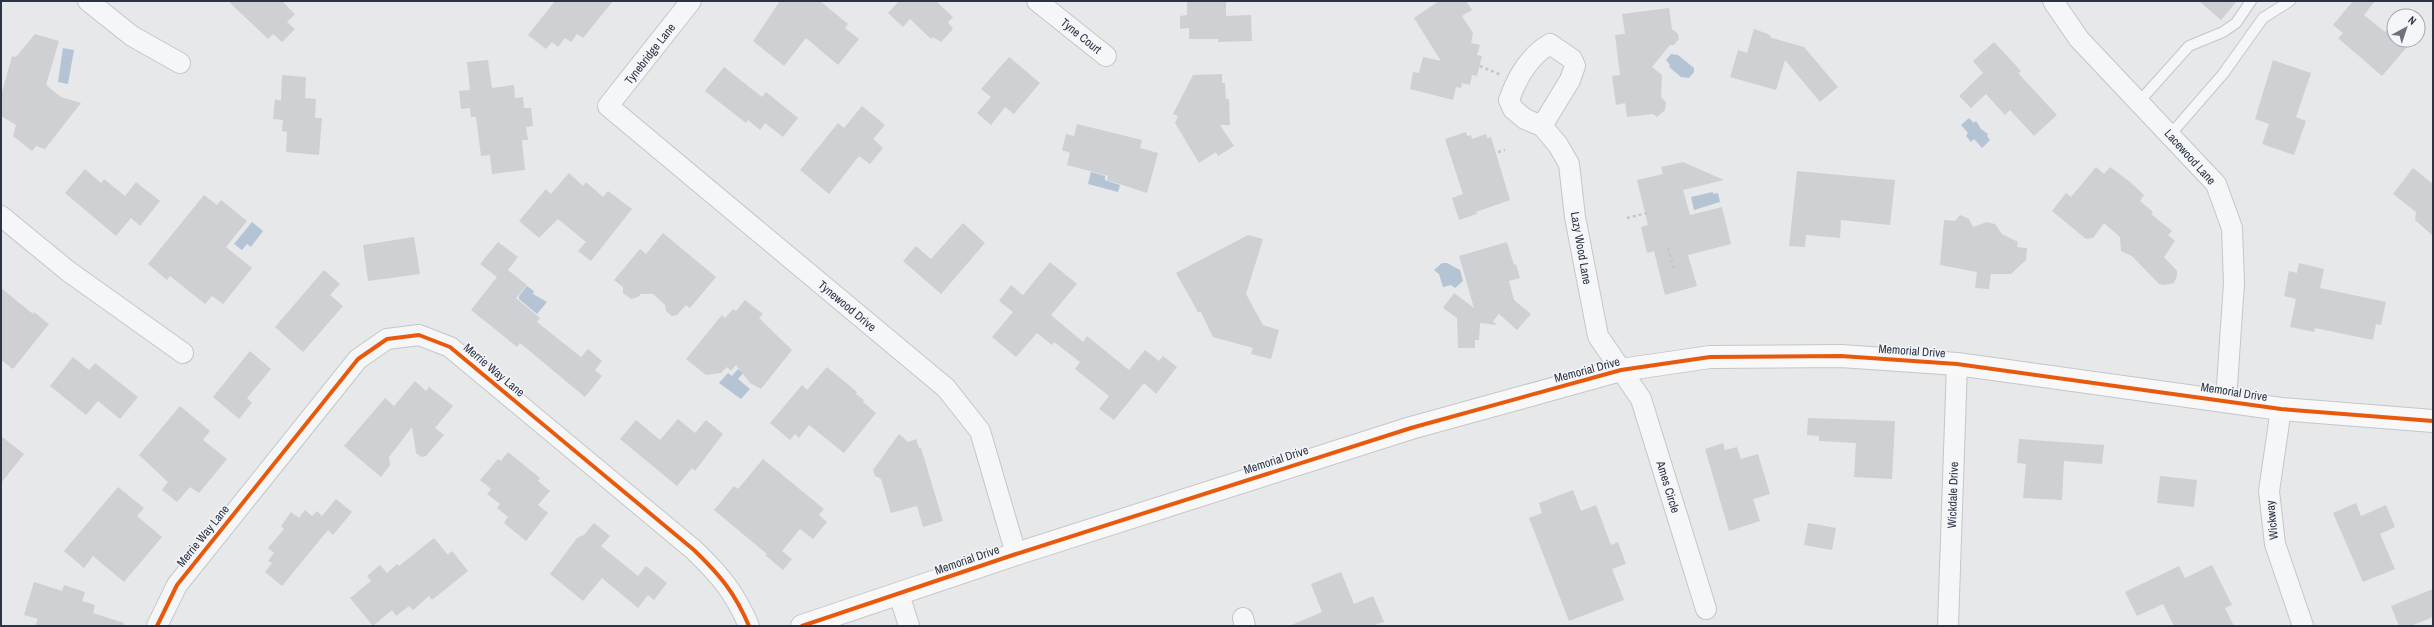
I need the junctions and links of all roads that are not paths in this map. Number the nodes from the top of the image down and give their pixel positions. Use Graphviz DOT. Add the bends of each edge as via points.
graph roads {
  1 [pos="88,1"];
  2 [pos="691,1"];
  3 [pos="1037,1"];
  4 [pos="2053,1"];
  5 [pos="2251,1"];
  6 [pos="2290,1"];
  7 [pos="1106,56"];
  8 [pos="180,63"];
  9 [pos="2138,103"];
  10 [pos="608,106"];
  11 [pos="1542,126"];
  12 [pos="2170,135"];
  13 [pos="1,216"];
  14 [pos="183,353"];
  15 [pos="1957,364"];
  16 [pos="1621,370"];
  17 [pos="2226,400"];
  18 [pos="2280,409"];
  19 [pos="2433,421"];
  20 [pos="1016,554"];
  21 [pos="899,594"];
  22 [pos="1706,609"];
  23 [pos="157,626"];
  24 [pos="749,626"];
  25 [pos="802,626"];
  26 [pos="909,626"];
  27 [pos="1948,626"];
  28 [pos="2303,626"];
  1 -- 8 [label="street" via="132,36"];
  2 -- 10 [label="street, Tynebridge Lane"];
  3 -- 7 [label="street, Tyne Court"];
  4 -- 9 [label="street, Lacewood Lane" via="2079,39"];
  5 -- 9 [label="lane" via="2236,23 2223,32 2189,46"];
  6 -- 12 [label="lane" via="2263,18 2223,74"];
  9 -- 12 [label="street, Lacewood Lane"];
  10 -- 20 [label="street, Tynewood Drive" via="946,388 980,431"];
  11 -- 16 [label="street, Lazy Wood Lane" via="1558,145 1568,164 1575,217 1598,336"];
  12 -- 17 [label="street, Lacewood Lane" via="2216,184 2232,228 2234,284"];
  13 -- 14 [label="street" via="68,271"];
  15 -- 16 [label="street, Memorial Drive" via="1841,356 1710,357"];
  15 -- 17 [label="street, Memorial Drive"];
  15 -- 27 [label="street, Wickdale Drive"];
  16 -- 20 [label="street, Memorial Drive" via="1411,428"];
  16 -- 22 [label="street, Ames Circle" via="1641,400"];
  17 -- 18 [label="street, Memorial Drive"];
  18 -- 19 [label="street, Memorial Drive"];
  18 -- 28 [label="street, Wickway" via="2269,491 2275,544"];
  20 -- 21 [label="street, Memorial Drive"];
  21 -- 25 [label="street, Memorial Drive"];
  21 -- 26 [label="street"];
  23 -- 24 [label="street, Merrie Way Lane" via="177,585 358,359 387,339 419,335 450,347 694,550 719,574 738,601"];
}
